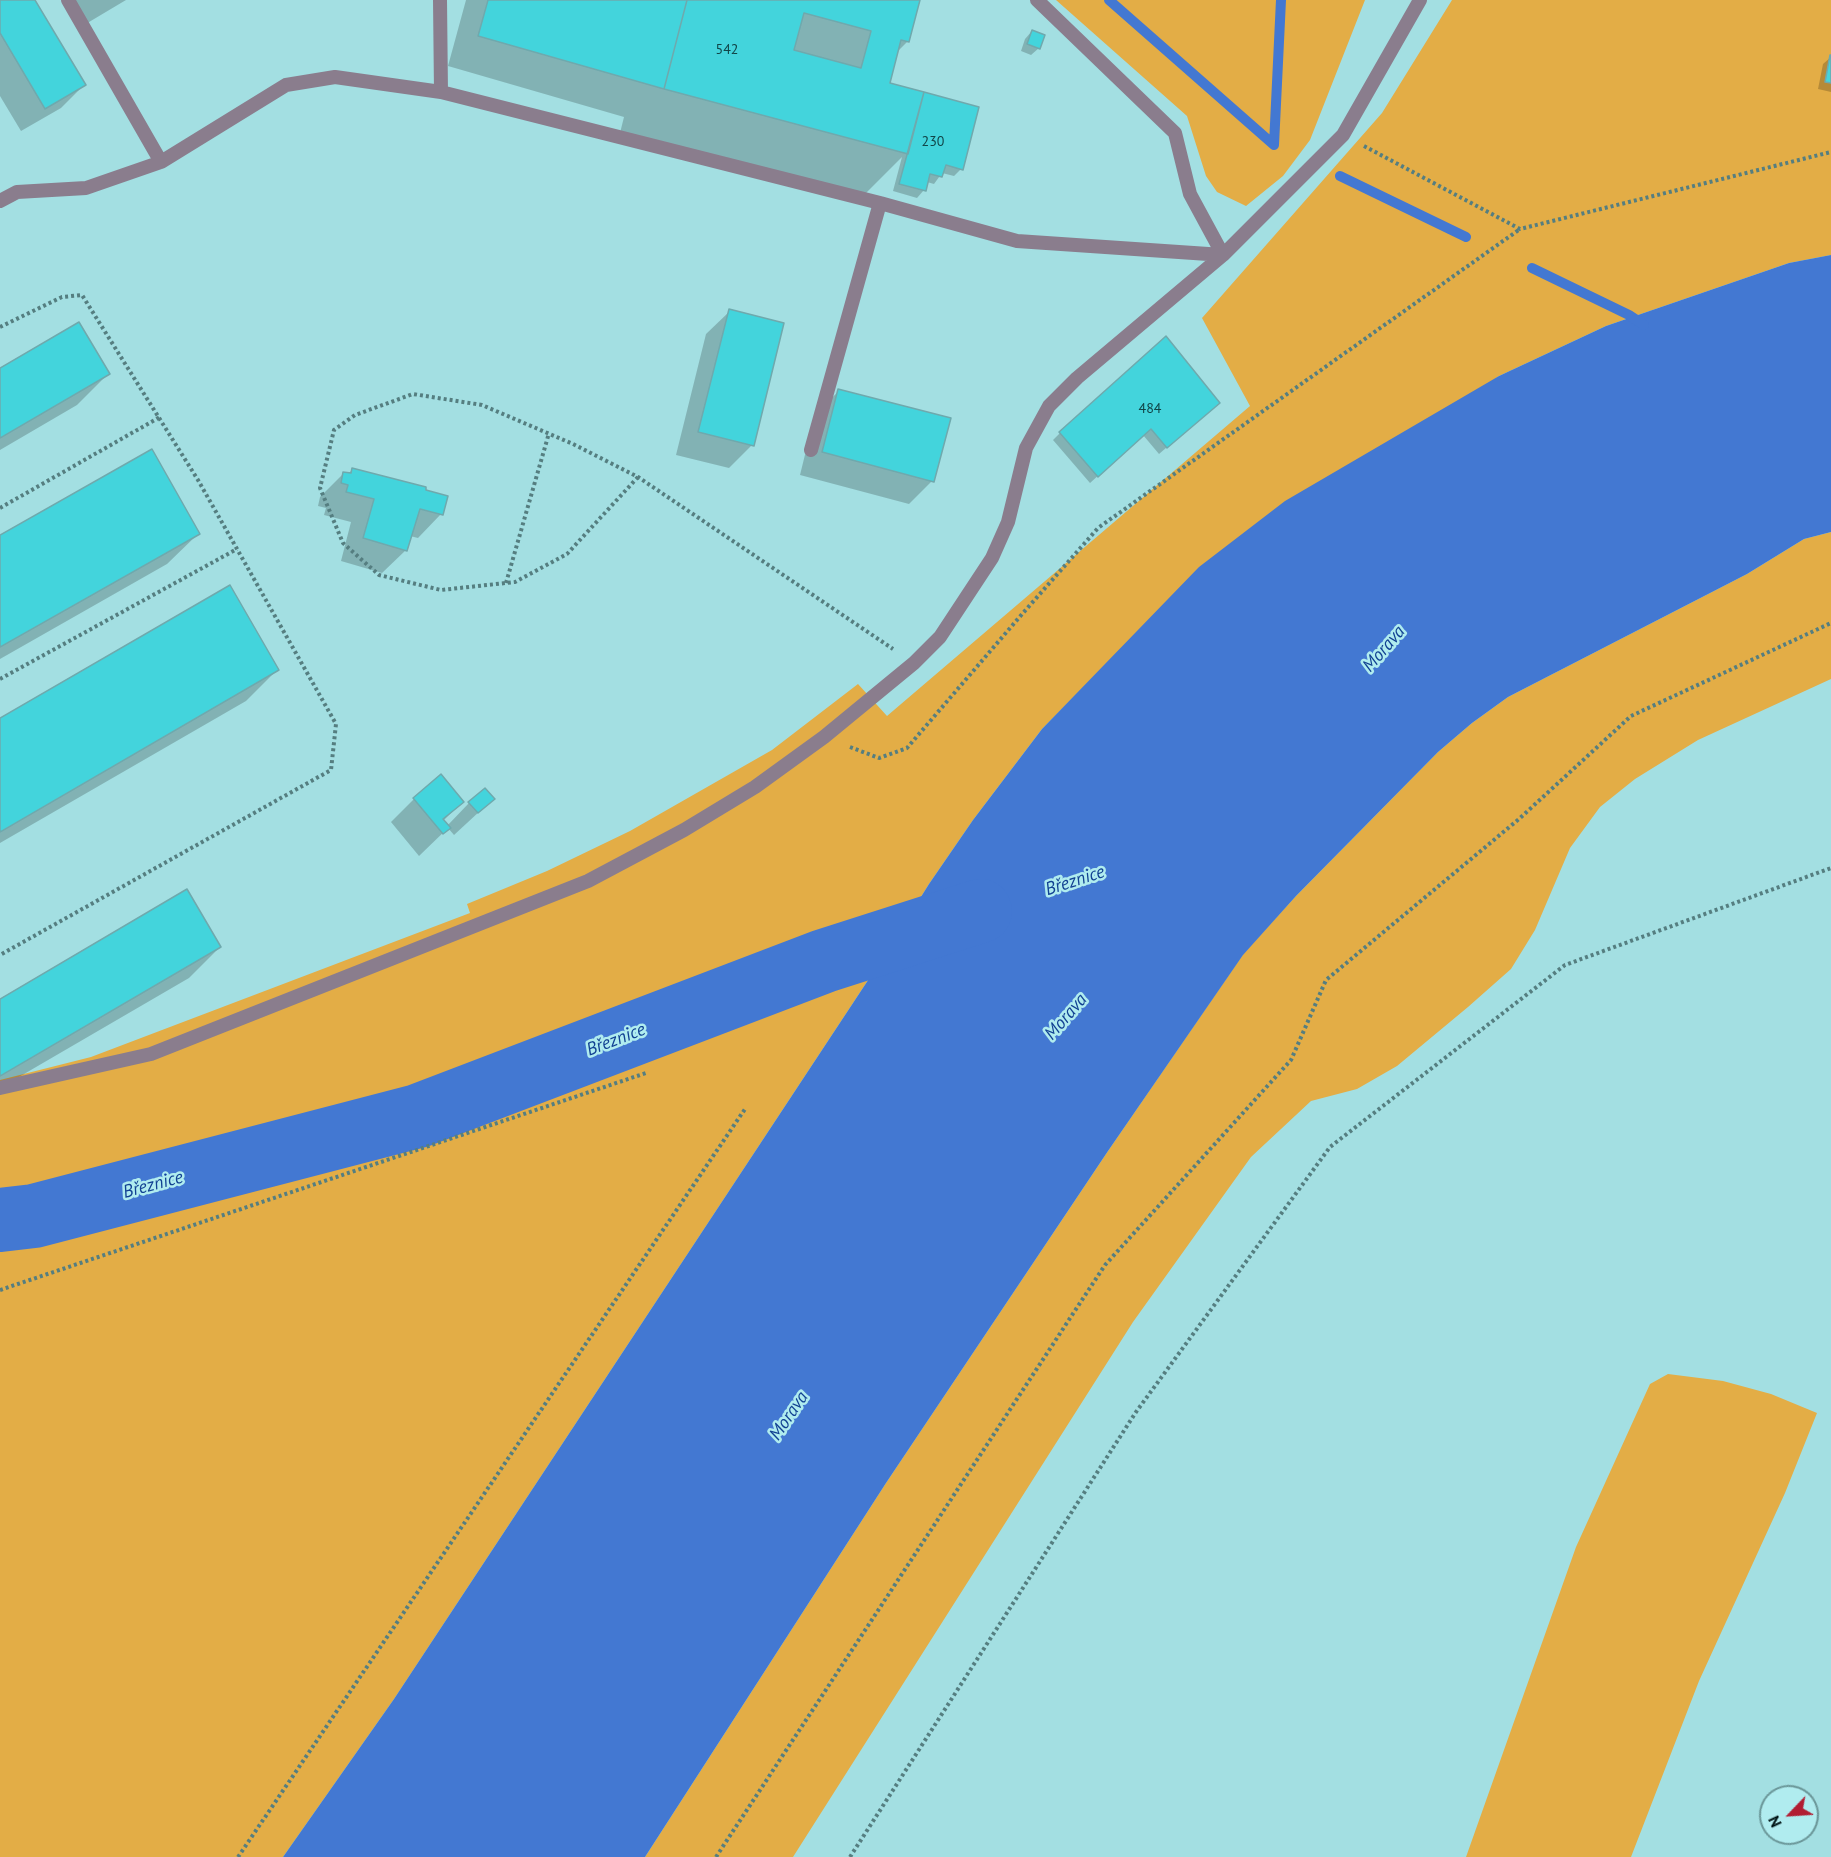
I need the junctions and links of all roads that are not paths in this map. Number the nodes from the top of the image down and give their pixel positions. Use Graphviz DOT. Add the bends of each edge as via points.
graph roads {
  1 [pos="68,0"];
  2 [pos="440,0"];
  3 [pos="1037,0"];
  4 [pos="1420,0"];
  5 [pos="441,92"];
  6 [pos="161,162"];
  7 [pos="0,201"];
  8 [pos="880,203"];
  9 [pos="1223,255"];
  10 [pos="811,450"];
  11 [pos="0,1088"];
  1 -- 6 [label="lane"];
  2 -- 5 [label="lane"];
  3 -- 9 [label="lane" via="1175,133 1190,194"];
  4 -- 9 [label="lane" via="1343,135"];
  5 -- 6 [label="lane" via="335,77 286,86"];
  5 -- 8 [label="lane"];
  6 -- 7 [label="lane" via="86,188 17,192"];
  8 -- 9 [label="lane" via="1017,241"];
  8 -- 10 [label="lane"];
  9 -- 11 [label="lane" via="1049,406 1026,448 1008,522 992,558 940,637 824,737 755,787 588,881 151,1054"];
}
